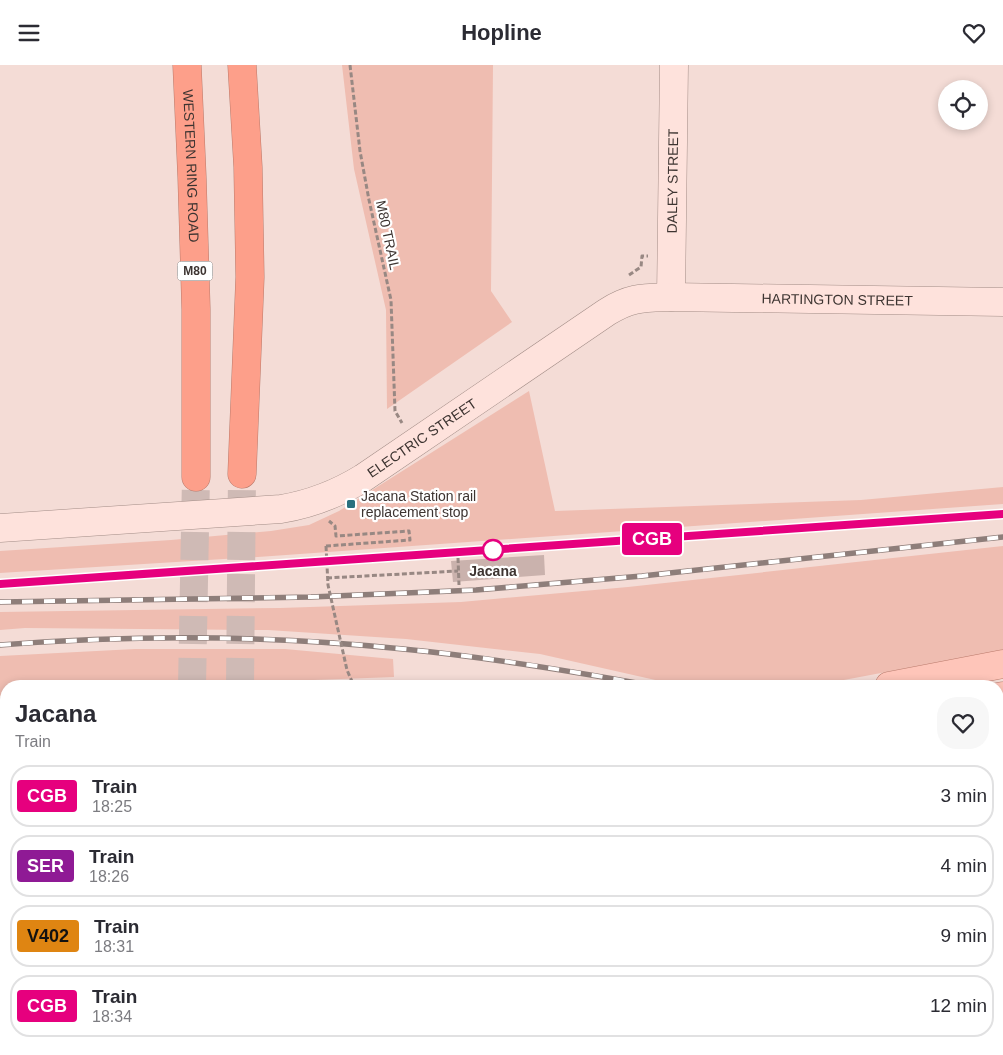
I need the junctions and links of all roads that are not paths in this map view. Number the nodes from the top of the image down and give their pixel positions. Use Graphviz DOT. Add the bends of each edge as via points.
graph roads {
  1 [pos="187,65"];
  2 [pos="242,65"];
  3 [pos="674,65"];
  4 [pos="671,297"];
  5 [pos="1003,302"];
  6 [pos="242,474"];
  7 [pos="196,477"];
  8 [pos="0,528"];
  9 [pos="1003,664"];
  10 [pos="920,680"];
  1 -- 7 [label="highway, WESTERN RING ROAD / M80" via="196,309"];
  2 -- 6 [label="highway" via="250,277"];
  3 -- 4 [label="street, DALEY STREET"];
  4 -- 5 [label="street, HARTINGTON STREET"];
  4 -- 8 [label="street, ELECTRIC STREET" via="623,303 363,478 319,500 281,509"];
  9 -- 10 [label="main road"];
}
